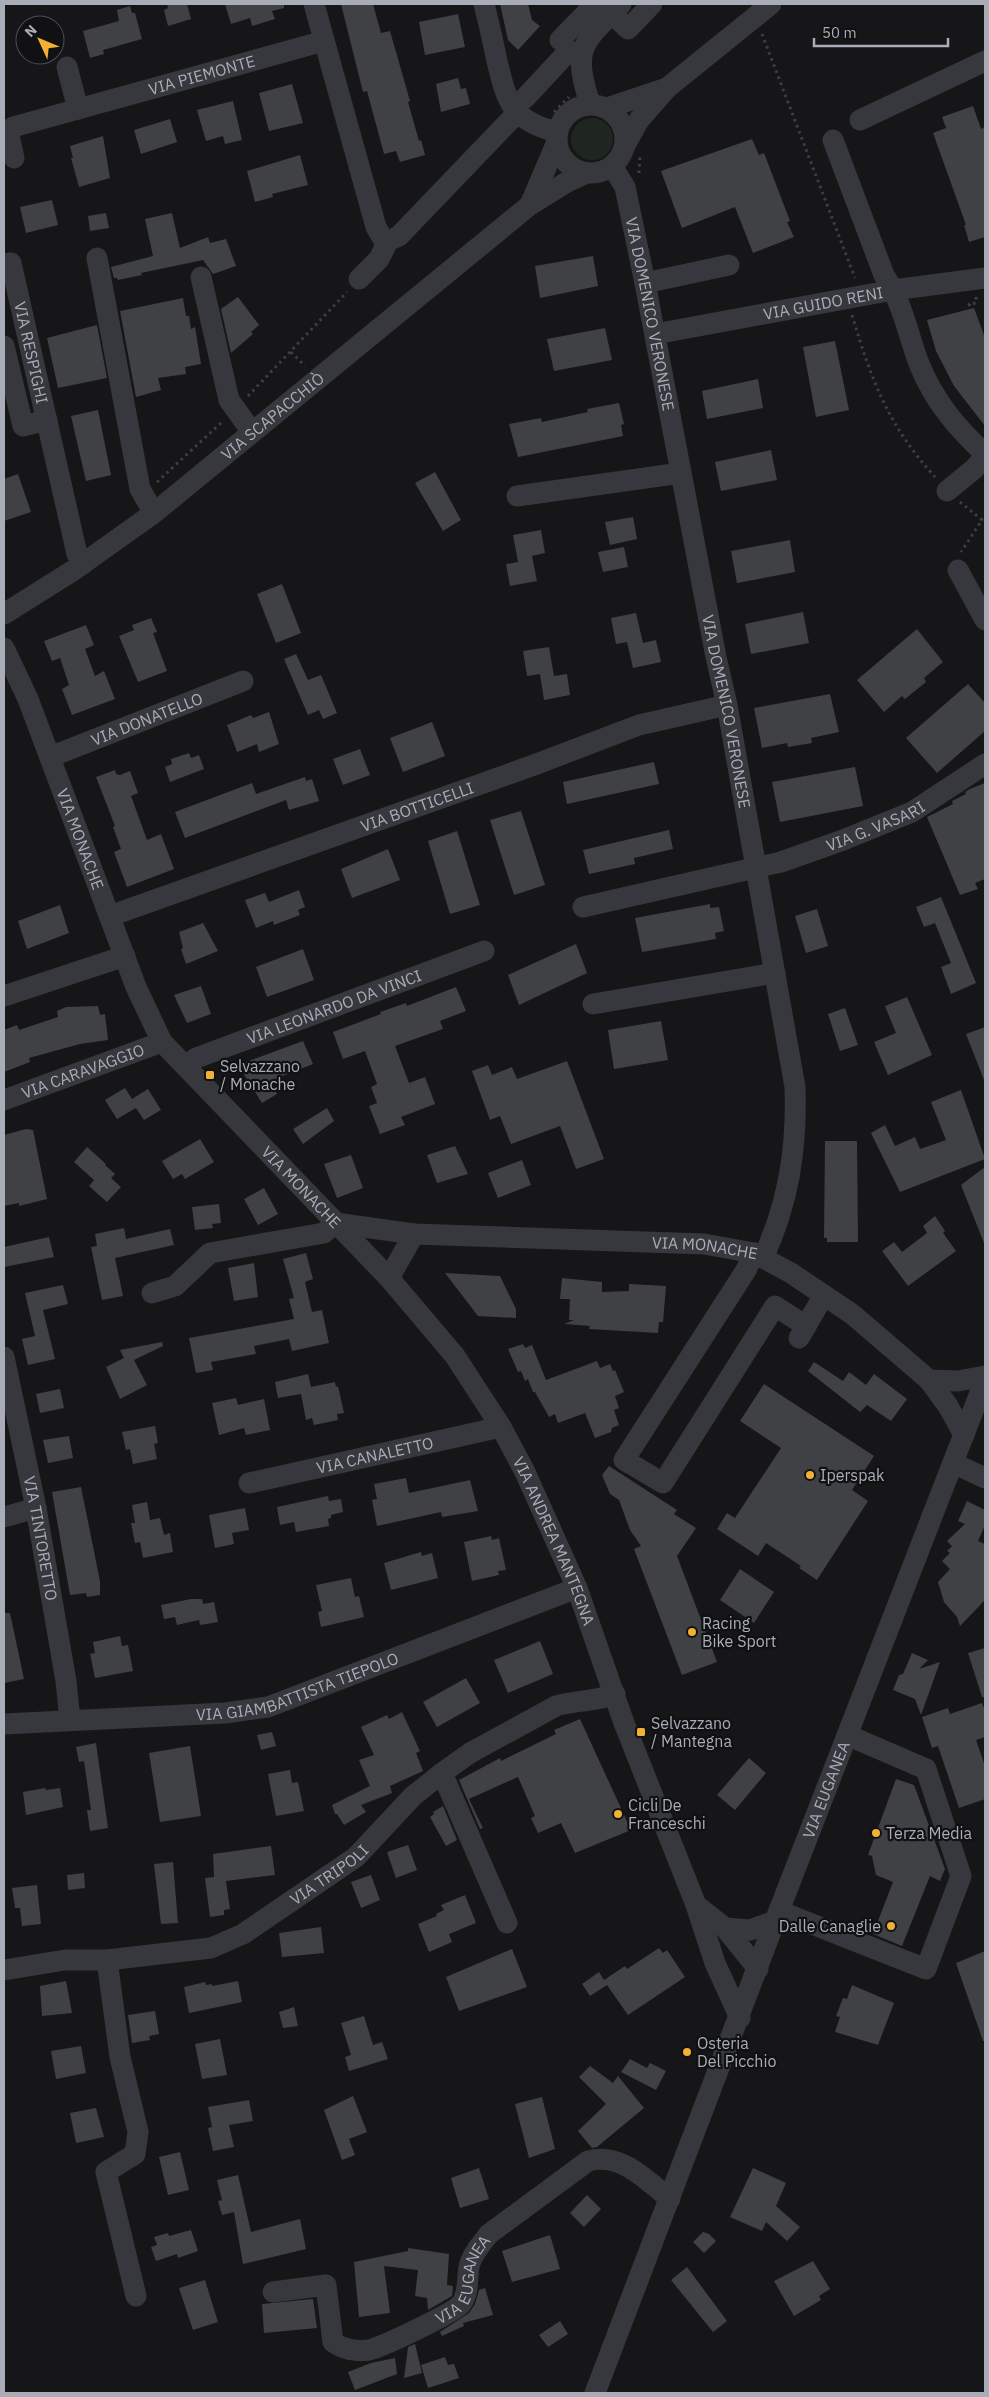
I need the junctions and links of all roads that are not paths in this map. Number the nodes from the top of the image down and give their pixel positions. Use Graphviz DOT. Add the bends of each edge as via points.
graph roads {
  1 [pos="314,4"];
  2 [pos="484,4"];
  3 [pos="652,4"];
  4 [pos="771,4"];
  5 [pos="607,6"];
  6 [pos="560,40"];
  7 [pos="324,41"];
  8 [pos="580,54"];
  9 [pos="985,61"];
  10 [pos="67,66"];
  11 [pos="667,88"];
  12 [pos="521,105"];
  13 [pos="598,106"];
  14 [pos="78,109"];
  15 [pos="860,120"];
  16 [pos="557,137"];
  17 [pos="833,140"];
  18 [pos="624,147"];
  19 [pos="14,158"];
  20 [pos="612,166"];
  21 [pos="587,173"];
  22 [pos="530,205"];
  23 [pos="388,241"];
  24 [pos="97,258"];
  25 [pos="4,264"];
  26 [pos="729,265"];
  27 [pos="201,277"];
  28 [pos="985,278"];
  29 [pos="359,279"];
  30 [pos="645,283"];
  31 [pos="903,289"];
  32 [pos="655,334"];
  33 [pos="4,346"];
  34 [pos="47,420"];
  35 [pos="252,432"];
  36 [pos="985,455"];
  37 [pos="681,473"];
  38 [pos="947,491"];
  39 [pos="516,496"];
  40 [pos="148,505"];
  41 [pos="82,564"];
  42 [pos="958,570"];
  43 [pos="4,614"];
  44 [pos="985,620"];
  45 [pos="4,648"];
  46 [pos="243,681"];
  47 [pos="727,706"];
  48 [pos="50,757"];
  49 [pos="985,764"];
  50 [pos="756,867"];
  51 [pos="583,906"];
  52 [pos="110,916"];
  53 [pos="484,951"];
  54 [pos="125,956"];
  55 [pos="775,973"];
  56 [pos="4,996"];
  57 [pos="593,1004"];
  58 [pos="162,1042"];
  59 [pos="187,1067"];
  60 [pos="4,1100"];
  61 [pos="335,1223"];
  62 [pos="414,1234"];
  63 [pos="759,1256"];
  64 [pos="389,1278"];
  65 [pos="152,1293"];
  66 [pos="824,1295"];
  67 [pos="4,1357"];
  68 [pos="985,1376"];
  69 [pos="929,1380"];
  70 [pos="985,1380"];
  71 [pos="501,1427"];
  72 [pos="964,1434"];
  73 [pos="953,1464"];
  74 [pos="985,1478"];
  75 [pos="249,1483"];
  76 [pos="36,1508"];
  77 [pos="4,1517"];
  78 [pos="577,1588"];
  79 [pos="615,1694"];
  80 [pos="70,1720"];
  81 [pos="4,1724"];
  82 [pos="848,1735"];
  83 [pos="442,1773"];
  84 [pos="696,1905"];
  85 [pos="777,1916"];
  86 [pos="507,1923"];
  87 [pos="725,1928"];
  88 [pos="107,1960"];
  89 [pos="716,1963"];
  90 [pos="4,1970"];
  91 [pos="758,1970"];
  92 [pos="740,2018"];
  93 [pos="670,2199"];
  94 [pos="273,2292"];
  95 [pos="136,2296"];
  96 [pos="595,2393"];
  1 -- 7 [label="street"];
  2 -- 12 [label="street" via="504,94"];
  3 -- 5 [label="street" via="628,29"];
  4 -- 11 [label="street, VIA SCAPACCHIÒ"];
  5 -- 6 [label="street"];
  5 -- 8 [label="street"];
  7 -- 14 [label="street, VIA PIEMONTE"];
  7 -- 23 [label="street" via="376,227"];
  8 -- 12 [label="street" via="566,55"];
  8 -- 13 [label="street" via="581,76"];
  9 -- 15 [label="street"];
  10 -- 14 [label="street"];
  11 -- 13 [label="street, VIA SCAPACCHIÒ"];
  11 -- 18 [label="street, VIA SCAPACCHIÒ" via="639,120"];
  12 -- 16 [label="street" via="531,124"];
  12 -- 23 [label="street" via="399,236"];
  13 -- 16 [label="street, VIA SCAPACCHIÒ" via="572,110 564,117"];
  13 -- 18 [label="street" via="616,115 622,124"];
  14 -- 19 [label="street, VIA PIEMONTE" via="13,126 8,131"];
  16 -- 21 [label="street" via="560,153 567,163"];
  16 -- 22 [label="street, VIA SCAPACCHIÒ"];
  17 -- 31 [label="street" via="884,275"];
  18 -- 20 [label="street, VIA SCAPACCHIÒ"];
  20 -- 21 [label="street, VIA SCAPACCHIÒ"];
  20 -- 30 [label="street, VIA DOMENICO VERONESE" via="625,187"];
  21 -- 22 [label="street, VIA SCAPACCHIÒ"];
  22 -- 35 [label="street, VIA SCAPACCHIÒ"];
  23 -- 29 [label="street" via="379,259"];
  24 -- 40 [label="street"];
  25 -- 34 [label="street, VIA RESPIGHI" via="10,263"];
  26 -- 30 [label="street"];
  27 -- 35 [label="street" via="229,400"];
  28 -- 31 [label="street"];
  30 -- 32 [label="street, VIA DOMENICO VERONESE"];
  31 -- 32 [label="street, VIA GUIDO RENI" via="852,289"];
  31 -- 36 [label="street, VIA GUIDO RENI" via="899,302 920,367 957,428"];
  32 -- 37 [label="street, VIA DOMENICO VERONESE"];
  33 -- 34 [label="street, VIA RESPIGHI" via="23,426"];
  34 -- 41 [label="street, VIA RESPIGHI" via="76,554"];
  35 -- 40 [label="street, VIA SCAPACCHIÒ"];
  36 -- 38 [label="street" via="974,469"];
  37 -- 39 [label="street"];
  37 -- 47 [label="street, VIA DOMENICO VERONESE"];
  40 -- 41 [label="street, VIA SCAPACCHIÒ"];
  41 -- 43 [label="street, VIA SCAPACCHIÒ"];
  42 -- 44 [label="street"];
  45 -- 48 [label="street, VIA MONACHE"];
  46 -- 48 [label="street, VIA DONATELLO"];
  47 -- 50 [label="street, VIA DOMENICO VERONESE"];
  47 -- 52 [label="street, VIA BOTTICELLI" via="639,725"];
  48 -- 52 [label="street, VIA MONACHE"];
  49 -- 50 [label="street, VIA G. VASARI" via="912,812 781,862"];
  50 -- 51 [label="street"];
  50 -- 55 [label="street, VIA DOMENICO VERONESE"];
  52 -- 54 [label="street, VIA MONACHE"];
  53 -- 59 [label="street, VIA LEONARDO DA VINCI" via="196,1058"];
  54 -- 56 [label="street"];
  54 -- 58 [label="street, VIA MONACHE"];
  55 -- 57 [label="street"];
  55 -- 63 [label="street, VIA DOMENICO VERONESE" via="795,1087 796,1113 792,1173 781,1213"];
  58 -- 59 [label="street, VIA MONACHE"];
  58 -- 60 [label="street, VIA CARAVAGGIO"];
  59 -- 61 [label="street, VIA MONACHE"];
  61 -- 62 [label="street, VIA MONACHE"];
  61 -- 64 [label="street, VIA ANDREA MANTEGNA"];
  61 -- 65 [label="street" via="324,1233 210,1253 175,1286"];
  62 -- 63 [label="street, VIA MONACHE" via="704,1244"];
  62 -- 64 [label="street"];
  63 -- 66 [label="street, VIA MONACHE"];
  63 -- 66 [label="street, VIA DOMENICO VERONESE" via="746,1270 624,1460 663,1483 775,1306 802,1332"];
  64 -- 71 [label="street, VIA ANDREA MANTEGNA" via="455,1356"];
  66 -- 69 [label="street, VIA MONACHE" via="852,1314"];
  67 -- 76 [label="street, VIA TINTORETTO"];
  68 -- 69 [label="street" via="958,1381"];
  69 -- 72 [label="street, VIA MONACHE"];
  70 -- 72 [label="street, VIA EUGANEA"];
  71 -- 75 [label="street, VIA CANALETTO"];
  71 -- 78 [label="street, VIA ANDREA MANTEGNA"];
  72 -- 73 [label="street, VIA EUGANEA"];
  73 -- 74 [label="street"];
  73 -- 82 [label="street, VIA EUGANEA"];
  76 -- 77 [label="street"];
  76 -- 80 [label="street, VIA TINTORETTO"];
  78 -- 79 [label="street, VIA ANDREA MANTEGNA"];
  78 -- 80 [label="street, VIA GIAMBATTISTA TIEPOLO" via="268,1707 225,1713"];
  79 -- 83 [label="street, VIA TRIPOLI" via="601,1700 571,1701 556,1706 477,1749"];
  79 -- 84 [label="street, VIA ANDREA MANTEGNA"];
  80 -- 81 [label="street, VIA GIAMBATTISTA TIEPOLO"];
  82 -- 85 [label="street, VIA EUGANEA"];
  82 -- 85 [label="street" via="926,1769 961,1876 926,1969"];
  83 -- 86 [label="street"];
  83 -- 88 [label="street, VIA TRIPOLI" via="413,1796 356,1857 243,1934 211,1948"];
  84 -- 87 [label="street, VIA ANDREA MANTEGNA"];
  84 -- 89 [label="street, VIA ANDREA MANTEGNA"];
  85 -- 87 [label="street" via="750,1930"];
  85 -- 91 [label="street, VIA EUGANEA"];
  87 -- 91 [label="street, VIA ANDREA MANTEGNA"];
  88 -- 90 [label="street, VIA TRIPOLI" via="66,1960"];
  88 -- 95 [label="street" via="120,2057 138,2132 135,2154 106,2172"];
  89 -- 91 [label="street" via="736,1971"];
  89 -- 92 [label="street, VIA ANDREA MANTEGNA"];
  91 -- 92 [label="street, VIA EUGANEA"];
  92 -- 93 [label="street, VIA EUGANEA"];
  93 -- 94 [label="street, VIA EUGANEA" via="615,2160 599,2158 588,2161 488,2234 476,2249 470,2264 466,2296 456,2310 369,2350 352,2350 332,2342 326,2285"];
  93 -- 96 [label="street, VIA EUGANEA"];
}
